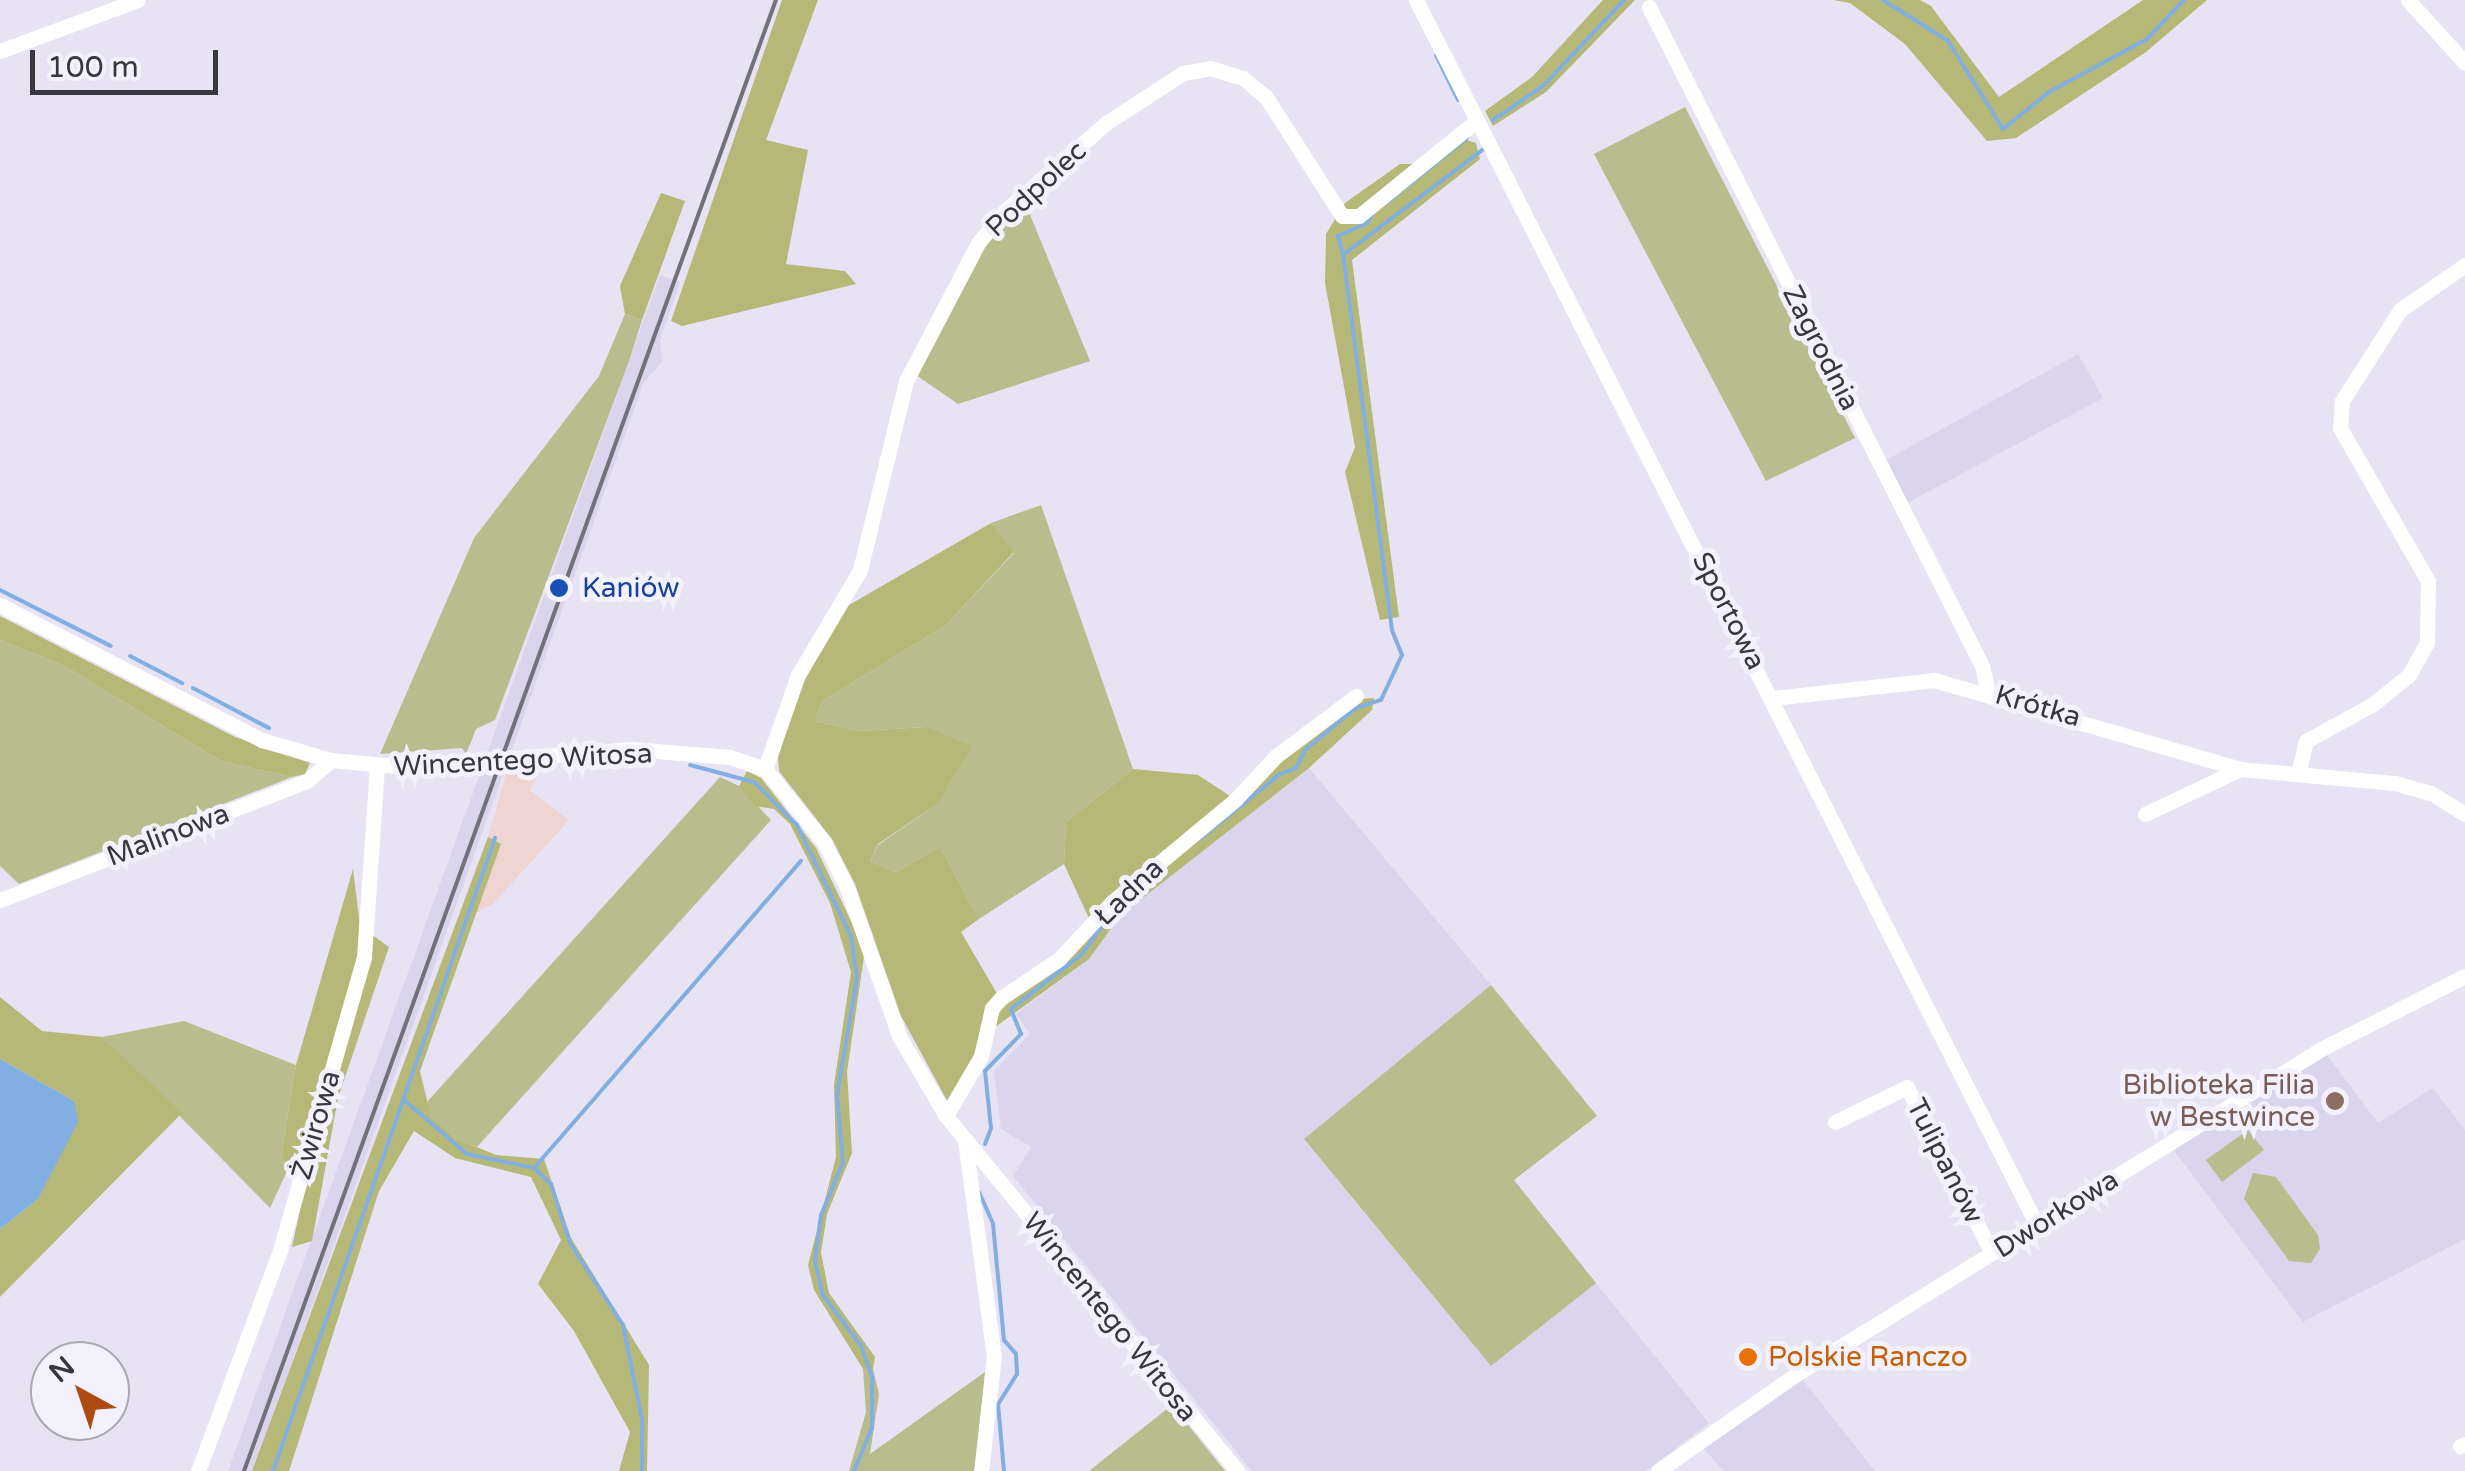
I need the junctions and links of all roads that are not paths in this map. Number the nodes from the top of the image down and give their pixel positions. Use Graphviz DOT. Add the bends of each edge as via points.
graph roads {
  1 [pos="138,0"];
  2 [pos="1416,0"];
  3 [pos="2408,0"];
  4 [pos="1649,7"];
  5 [pos="0,52"];
  6 [pos="2465,63"];
  7 [pos="1477,120"];
  8 [pos="2465,265"];
  9 [pos="0,605"];
  10 [pos="1988,691"];
  11 [pos="1356,696"];
  12 [pos="1773,698"];
  13 [pos="331,760"];
  14 [pos="377,768"];
  15 [pos="765,769"];
  16 [pos="2240,769"];
  17 [pos="2298,772"];
  18 [pos="2145,814"];
  19 [pos="2465,814"];
  20 [pos="0,900"];
  21 [pos="2465,976"];
  22 [pos="946,1116"];
  23 [pos="1835,1122"];
  24 [pos="965,1140"];
  25 [pos="2036,1225"];
  26 [pos="1992,1254"];
  27 [pos="198,1471"];
  28 [pos="981,1471"];
  29 [pos="1238,1471"];
  30 [pos="1658,1471"];
  1 -- 5 [label="street"];
  2 -- 7 [label="street, Sportowa"];
  3 -- 6 [label="street"];
  4 -- 10 [label="street, Zagrodnia" via="1982,666"];
  7 -- 12 [label="street, Sportowa"];
  7 -- 15 [label="street, Podpolec" via="1359,216 1342,216 1266,97 1243,78 1210,68 1183,72 1106,123 1004,212 978,242 906,380 860,570 798,675"];
  8 -- 17 [label="street" via="2400,310 2342,401 2340,428 2428,581 2427,643 2409,675 2306,741"];
  9 -- 13 [label="street, Wincentego Witosa" via="262,740"];
  10 -- 12 [label="street, Krótka" via="1909,678"];
  10 -- 16 [label="street, Krótka"];
  11 -- 22 [label="street, Ładna" via="1276,756 1236,799 1112,902 1059,960 1001,998 992,1008 981,1056"];
  12 -- 25 [label="street, Sportowa"];
  13 -- 14 [label="street, Wincentego Witosa"];
  13 -- 20 [label="street, Malinowa" via="306,781"];
  14 -- 15 [label="street, Wincentego Witosa" via="632,749 730,758"];
  14 -- 27 [label="street, Żwirowa" via="364,957 280,1250"];
  15 -- 22 [label="street, Wincentego Witosa" via="824,842 900,1036"];
  16 -- 17 [label="street, Krótka"];
  16 -- 18 [label="street"];
  17 -- 19 [label="street, Krótka" via="2395,783 2431,793"];
  21 -- 25 [label="street, Dworkowa" via="2322,1048"];
  22 -- 24 [label="street, Wincentego Witosa"];
  23 -- 26 [label="street, Tulipanów" via="1907,1087"];
  24 -- 28 [label="street" via="994,1356"];
  24 -- 29 [label="street, Wincentego Witosa"];
  25 -- 26 [label="street, Dworkowa"];
  26 -- 30 [label="street, Dworkowa" via="1718,1425"];
}
